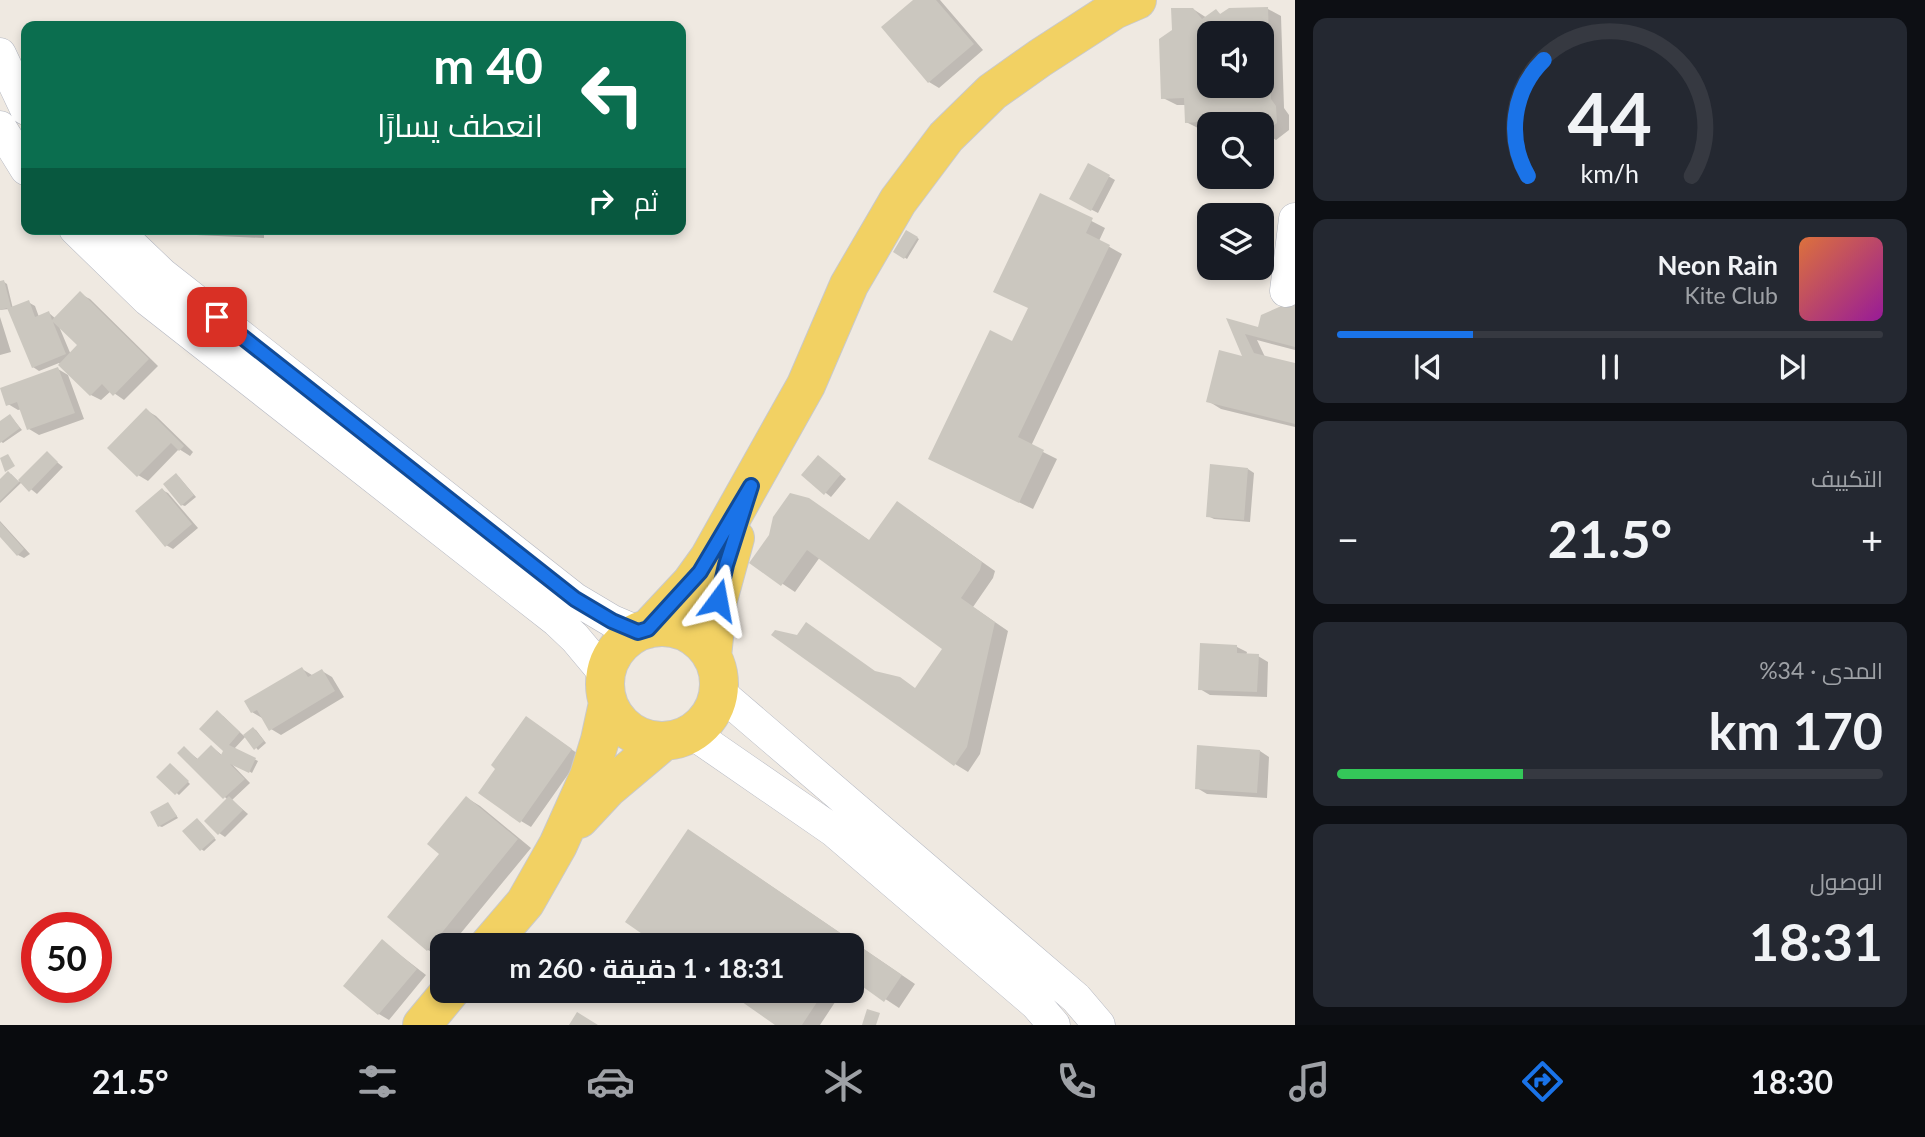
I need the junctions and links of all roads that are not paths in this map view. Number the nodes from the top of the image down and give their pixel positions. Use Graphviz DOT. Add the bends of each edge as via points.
graph roads {
  1 [pos="1136,0"];
  2 [pos="0,54"];
  3 [pos="21,98"];
  4 [pos="0,127"];
  5 [pos="21,161"];
  6 [pos="1295,219"];
  7 [pos="81,235"];
  8 [pos="121,235"];
  9 [pos="1286,291"];
  10 [pos="751,486"];
  11 [pos="643,631"];
  12 [pos="715,674"];
  13 [pos="607,689"];
  14 [pos="678,737"];
  15 [pos="558,845"];
  16 [pos="499,933"];
  17 [pos="440,1003"];
  18 [pos="422,1025"];
  19 [pos="1055,1025"];
  20 [pos="1100,1025"];
  1 -- 10 [label="main road" via="992,92 946,136 898,201 849,285 806,385"];
  2 -- 3 [label="street"];
  4 -- 5 [label="street"];
  6 -- 9 [label="street"];
  7 -- 13 [label="street" via="168,316 557,621 575,638"];
  8 -- 11 [label="street" via="162,274 575,599 602,616"];
  10 -- 11 [label="main road" via="700,572"];
  10 -- 12 [label="main road" via="721,583"];
  11 -- 12 [label="main road" via="667,628 684,632 700,642"];
  11 -- 13 [label="main road" via="617,650 610,662"];
  12 -- 14 [label="main road" via="710,716"];
  12 -- 20 [label="street" via="1076,998"];
  13 -- 14 [label="main road" via="617,719 630,731 646,739"];
  13 -- 15 [label="main road" via="589,776"];
  14 -- 15 [label="main road" via="607,789"];
  14 -- 19 [label="street" via="834,831"];
  15 -- 16 [label="main road" via="525,903"];
  17 -- 18 [label="main road"];
}
